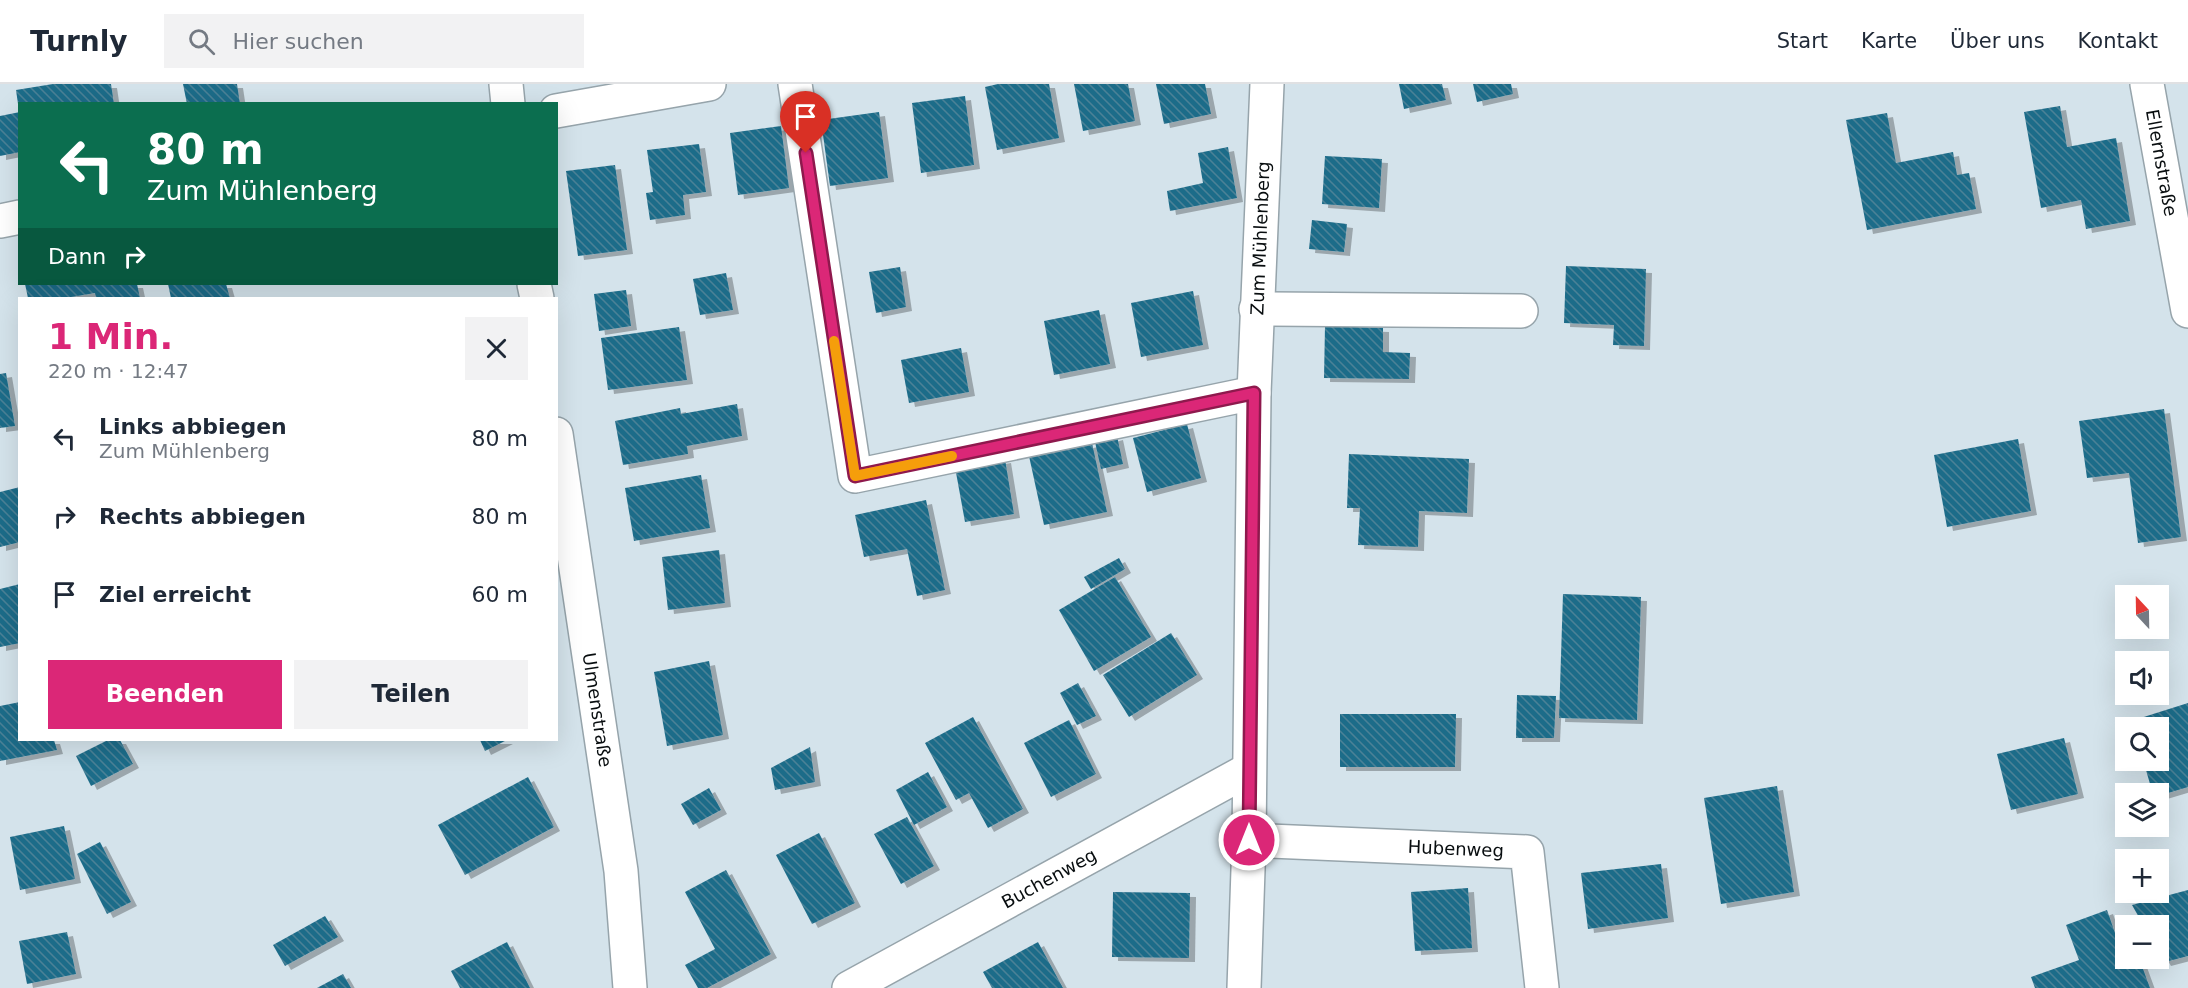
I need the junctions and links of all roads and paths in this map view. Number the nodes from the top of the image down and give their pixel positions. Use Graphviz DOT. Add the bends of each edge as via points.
graph roads {
  1 [pos="506,84"];
  2 [pos="709,84"];
  3 [pos="795,84"];
  4 [pos="1267,84"];
  5 [pos="2147,84"];
  6 [pos="508,102"];
  7 [pos="558,111"];
  8 [pos="18,217"];
  9 [pos="0,221"];
  10 [pos="1256,309"];
  11 [pos="1521,311"];
  12 [pos="2188,311"];
  13 [pos="1254,393"];
  14 [pos="558,447"];
  15 [pos="1248,770"];
  16 [pos="1249,840"];
  17 [pos="630,988"];
  18 [pos="849,988"];
  19 [pos="1244,988"];
  20 [pos="1542,988"];
  1 -- 6 [label="street"];
  2 -- 7 [label="street"];
  3 -- 13 [label="street" via="855,476"];
  4 -- 10 [label="street, Zum Mühlenberg"];
  5 -- 12 [label="street, Ellernstraße"];
  8 -- 9 [label="street"];
  10 -- 11 [label="street"];
  10 -- 13 [label="street, Zum Mühlenberg"];
  13 -- 15 [label="street, Zum Mühlenberg"];
  14 -- 17 [label="street, Ulmenstraße" via="621,872"];
  15 -- 16 [label="street, Zum Mühlenberg"];
  15 -- 18 [label="street, Buchenweg"];
  16 -- 19 [label="street, Zum Mühlenberg"];
  16 -- 20 [label="street, Hubenweg" via="1527,852"];
}
